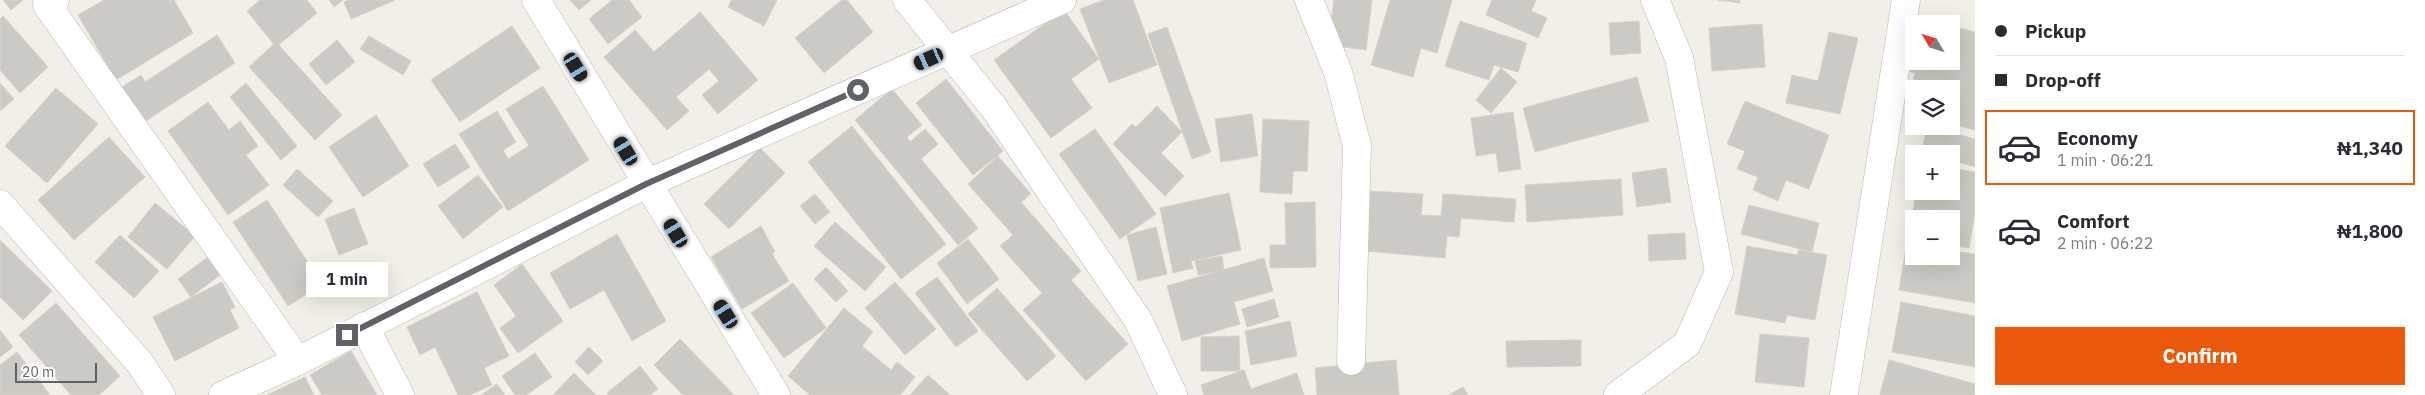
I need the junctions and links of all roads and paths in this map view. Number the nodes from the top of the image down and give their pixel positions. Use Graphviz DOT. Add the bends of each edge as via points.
graph roads {
  1 [pos="55,0"];
  2 [pos="536,0"];
  3 [pos="907,0"];
  4 [pos="1062,0"];
  5 [pos="1309,0"];
  6 [pos="1655,0"];
  7 [pos="1906,0"];
  8 [pos="947,51"];
  9 [pos="646,184"];
  10 [pos="0,204"];
  11 [pos="364,326"];
  12 [pos="298,361"];
  13 [pos="1351,361"];
  14 [pos="161,395"];
  15 [pos="223,395"];
  16 [pos="400,395"];
  17 [pos="776,395"];
  18 [pos="1173,395"];
  19 [pos="1618,395"];
  20 [pos="1844,395"];
  1 -- 12 [label="street" via="47,6"];
  2 -- 9 [label="street"];
  3 -- 8 [label="street"];
  4 -- 8 [label="street"];
  5 -- 13 [label="street" via="1338,72 1357,146"];
  6 -- 19 [label="street" via="1678,58 1718,272 1687,344"];
  7 -- 20 [label="street"];
  8 -- 9 [label="street"];
  8 -- 18 [label="street" via="994,108 1138,320"];
  9 -- 11 [label="street"];
  9 -- 17 [label="street"];
  10 -- 14 [label="street" via="139,362"];
  11 -- 12 [label="street"];
  11 -- 16 [label="street"];
  12 -- 15 [label="street"];
}
